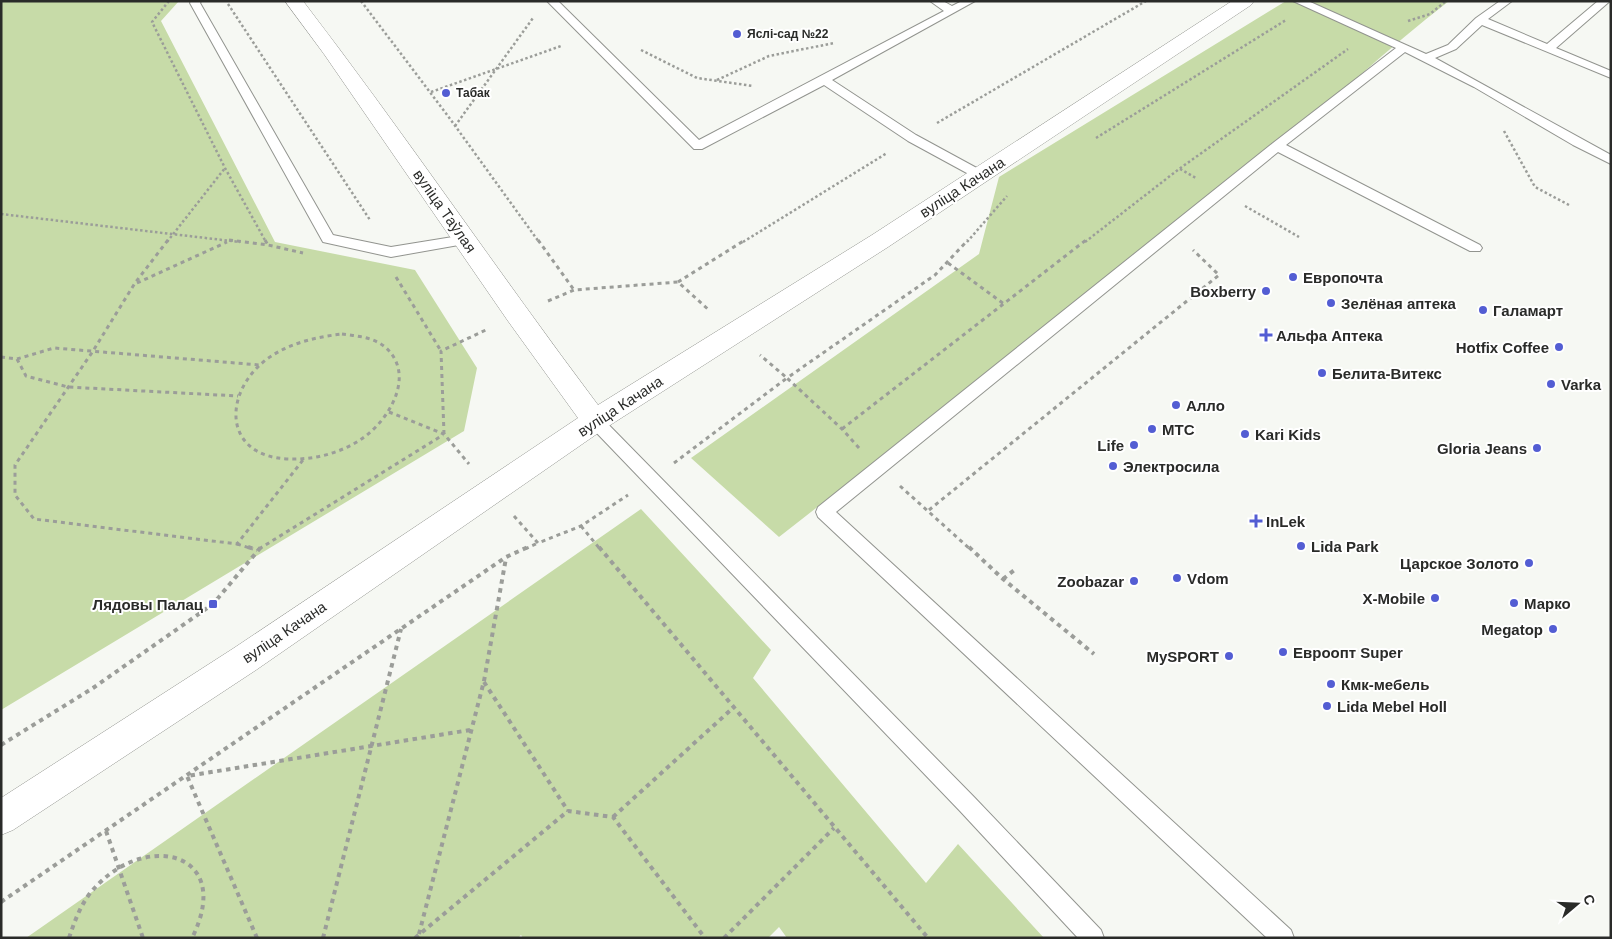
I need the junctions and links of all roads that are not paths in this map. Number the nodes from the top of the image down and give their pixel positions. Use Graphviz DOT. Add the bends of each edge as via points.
graph roads {
  1 [pos="196,1"];
  2 [pos="294,1"];
  3 [pos="552,1"];
  4 [pos="935,1"];
  5 [pos="970,1"];
  6 [pos="1245,1"];
  7 [pos="1298,1"];
  8 [pos="1507,1"];
  9 [pos="1605,1"];
  10 [pos="952,11"];
  11 [pos="1480,20"];
  12 [pos="1405,47"];
  13 [pos="1548,49"];
  14 [pos="1425,58"];
  15 [pos="1611,75"];
  16 [pos="824,80"];
  17 [pos="1277,146"];
  18 [pos="1611,160"];
  19 [pos="980,175"];
  20 [pos="466,240"];
  21 [pos="1475,248"];
  22 [pos="596,421"];
  23 [pos="1,818"];
  24 [pos="1094,938"];
  25 [pos="1283,938"];
  1 -- 20 [label="lane" via="328,239 391,252"];
  2 -- 20 [label="main road, вуліца Таўлая"];
  3 -- 16 [label="lane" via="698,146"];
  4 -- 10 [label="lane"];
  5 -- 10 [label="lane"];
  6 -- 19 [label="main road, вуліца Качана"];
  7 -- 12 [label="lane"];
  8 -- 11 [label="lane"];
  9 -- 13 [label="lane"];
  10 -- 16 [label="lane"];
  11 -- 13 [label="lane"];
  11 -- 14 [label="lane" via="1452,47"];
  12 -- 14 [label="lane"];
  12 -- 17 [label="lane"];
  13 -- 15 [label="lane"];
  14 -- 18 [label="lane"];
  16 -- 19 [label="lane" via="912,138"];
  17 -- 21 [label="lane"];
  17 -- 25 [label="lane" via="824,512"];
  19 -- 22 [label="main road, вуліца Качана"];
  20 -- 22 [label="main road, вуліца Таўлая" via="517,316"];
  22 -- 23 [label="main road, вуліца Качана" via="244,659"];
  22 -- 24 [label="lane"];
}
